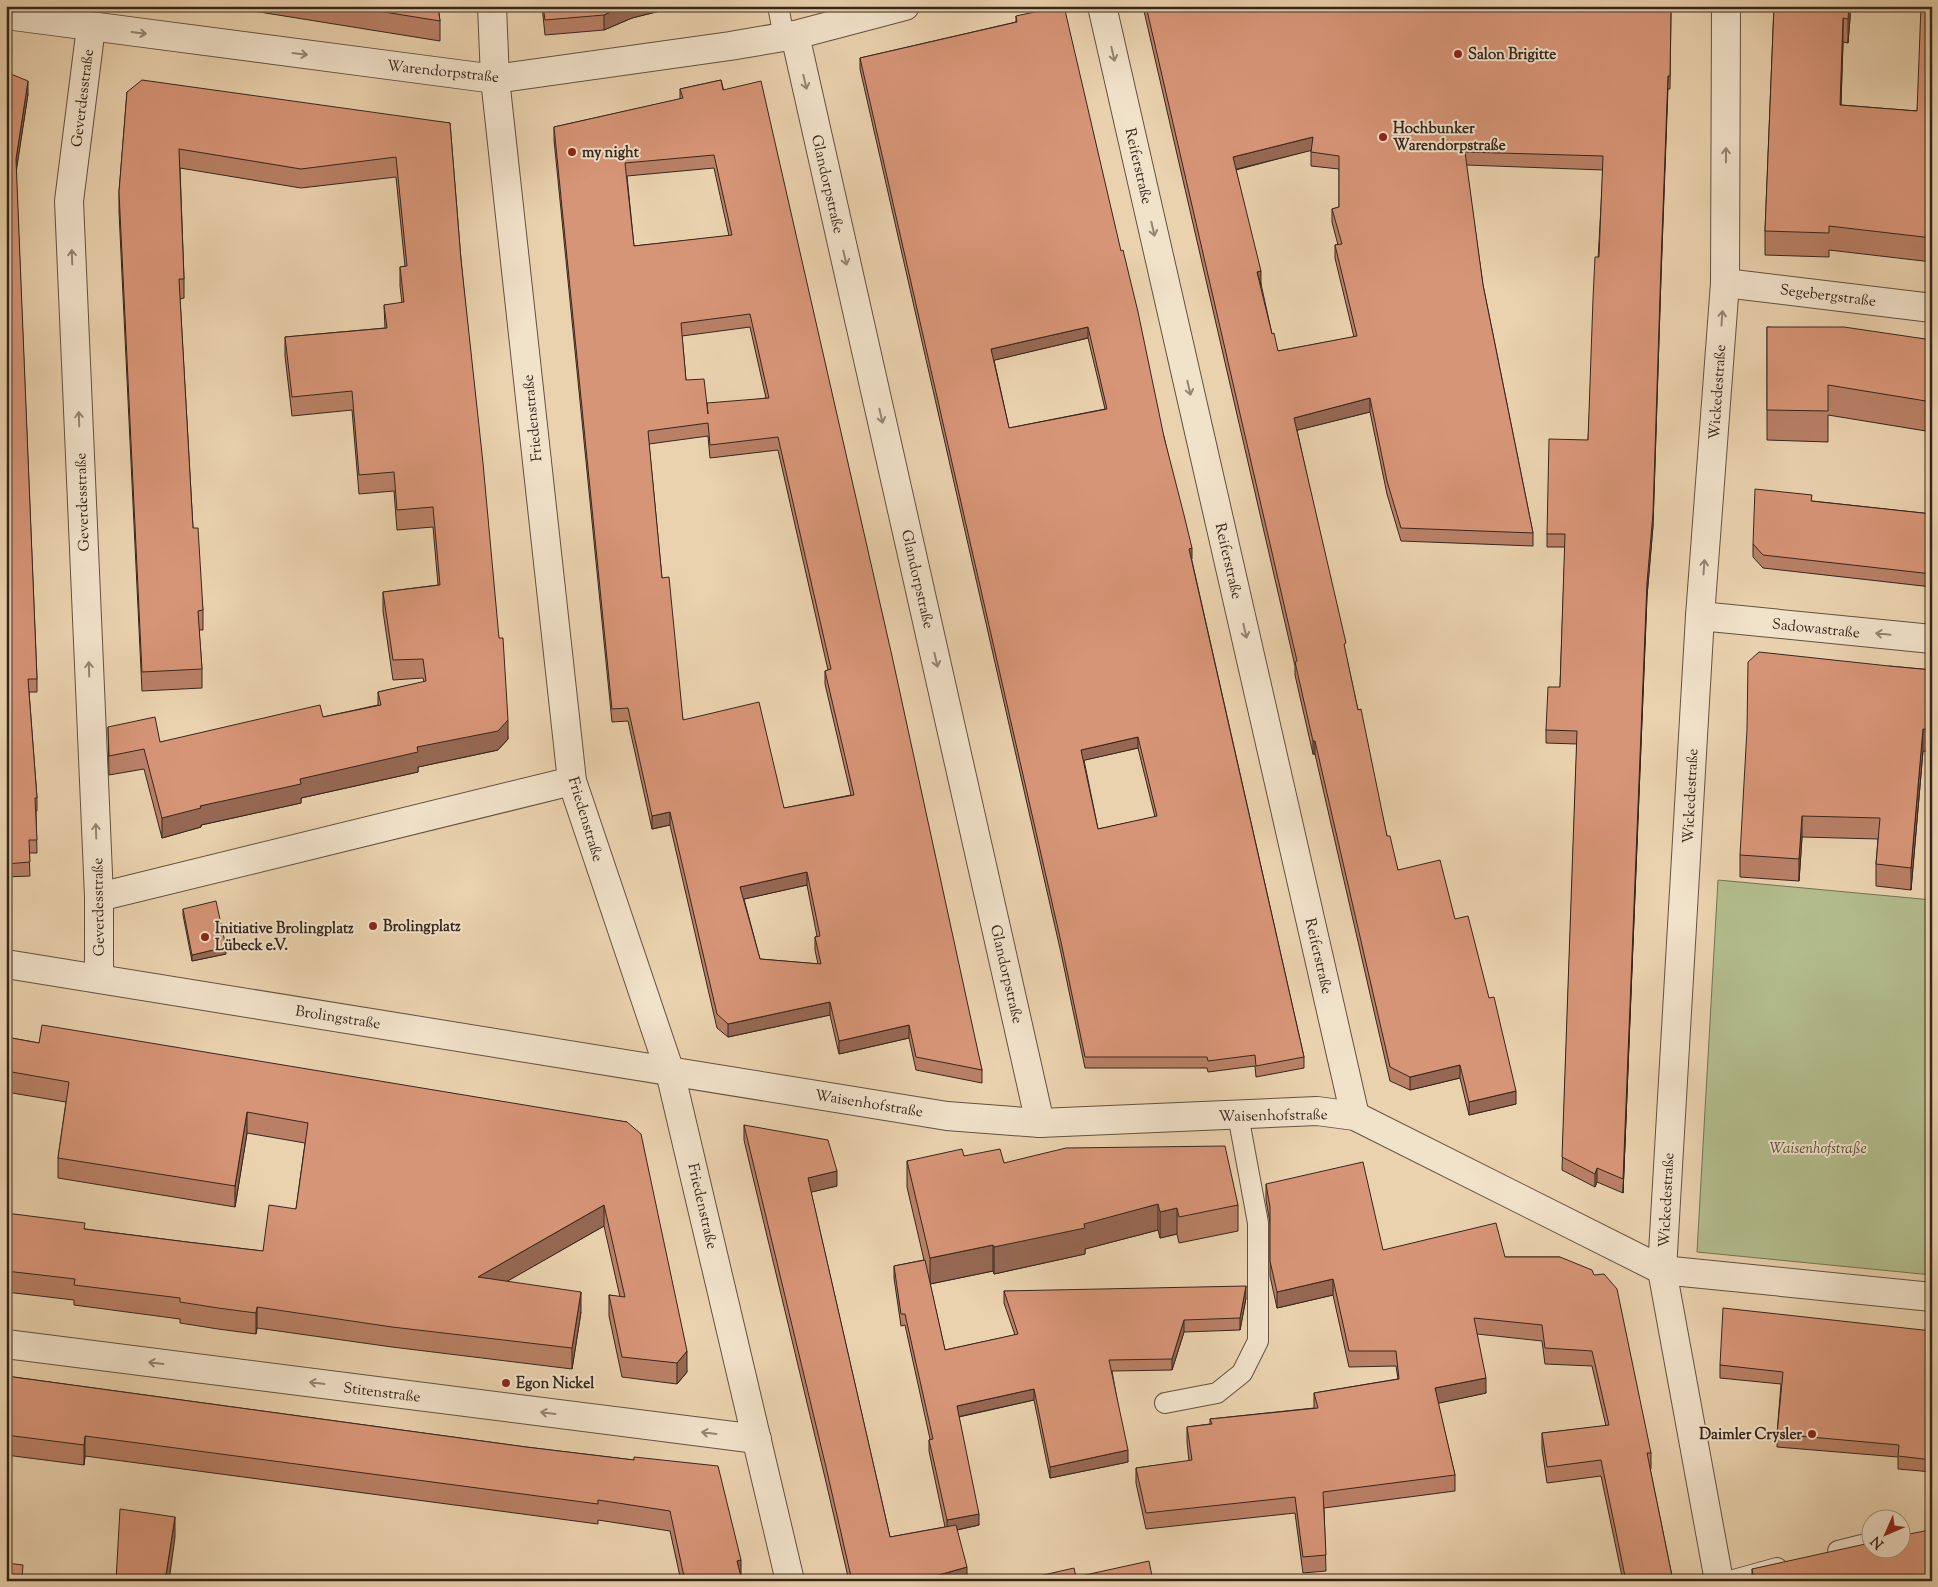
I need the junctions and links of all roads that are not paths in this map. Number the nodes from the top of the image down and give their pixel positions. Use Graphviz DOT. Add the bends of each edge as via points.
graph roads {
  1 [pos="492,6"];
  2 [pos="778,6"];
  3 [pos="905,6"];
  4 [pos="1102,6"];
  5 [pos="1726,6"];
  6 [pos="6,16"];
  7 [pos="89,20"];
  8 [pos="789,36"];
  9 [pos="495,79"];
  10 [pos="1725,283"];
  11 [pos="1932,308"];
  12 [pos="1700,616"];
  13 [pos="1932,639"];
  14 [pos="572,781"];
  15 [pos="99,898"];
  16 [pos="6,964"];
  17 [pos="99,978"];
  18 [pos="670,1072"];
  19 [pos="1238,1115"];
  20 [pos="1356,1116"];
  21 [pos="1040,1123"];
  22 [pos="1662,1270"];
  23 [pos="1932,1297"];
  24 [pos="6,1344"];
  25 [pos="1165,1403"];
  26 [pos="757,1439"];
  27 [pos="1860,1546"];
  28 [pos="790,1581"];
  29 [pos="1719,1581"];
  30 [pos="1730,1581"];
  1 -- 9 [label="street, Friedenstraße"];
  2 -- 8 [label="lane"];
  3 -- 8 [label="street, Warendorpstraße"];
  4 -- 20 [label="street, Reiferstraße, one-way"];
  10 -- 5 [label="street, Wickedestraße, one-way"];
  6 -- 7 [label="street, Warendorpstraße"];
  7 -- 9 [label="street, Warendorpstraße, one-way"];
  15 -- 7 [label="street, Geverdesstraße, one-way" via="69,201"];
  8 -- 9 [label="street, Warendorpstraße"];
  8 -- 21 [label="street, Glandorpstraße, one-way"];
  9 -- 14 [label="street, Friedenstraße"];
  10 -- 11 [label="street, Segebergstraße"];
  12 -- 10 [label="street, Wickedestraße, one-way"];
  13 -- 12 [label="street, Sadowastraße, one-way"];
  12 -- 22 [label="street, Wickedestraße"];
  14 -- 15 [label="street"];
  14 -- 18 [label="street, Friedenstraße"];
  15 -- 17 [label="street, Geverdesstraße"];
  16 -- 17 [label="street, Brolingstraße"];
  17 -- 18 [label="street, Brolingstraße" via="281,1000 466,1031"];
  18 -- 21 [label="street, Waisenhofstraße" via="947,1116"];
  18 -- 26 [label="street, Friedenstraße"];
  19 -- 20 [label="street, Waisenhofstraße" via="1317,1111"];
  19 -- 21 [label="street, Waisenhofstraße"];
  19 -- 25 [label="lane" via="1258,1223 1258,1340 1242,1372 1217,1393"];
  20 -- 22 [label="street, Waisenhofstraße"];
  22 -- 23 [label="street, Waisenhofstraße"];
  22 -- 29 [label="street, Wickedestraße"];
  26 -- 24 [label="street, Stitenstraße, one-way"];
  26 -- 28 [label="street, Friedenstraße"];
  27 -- 30 [label="lane"];
}
